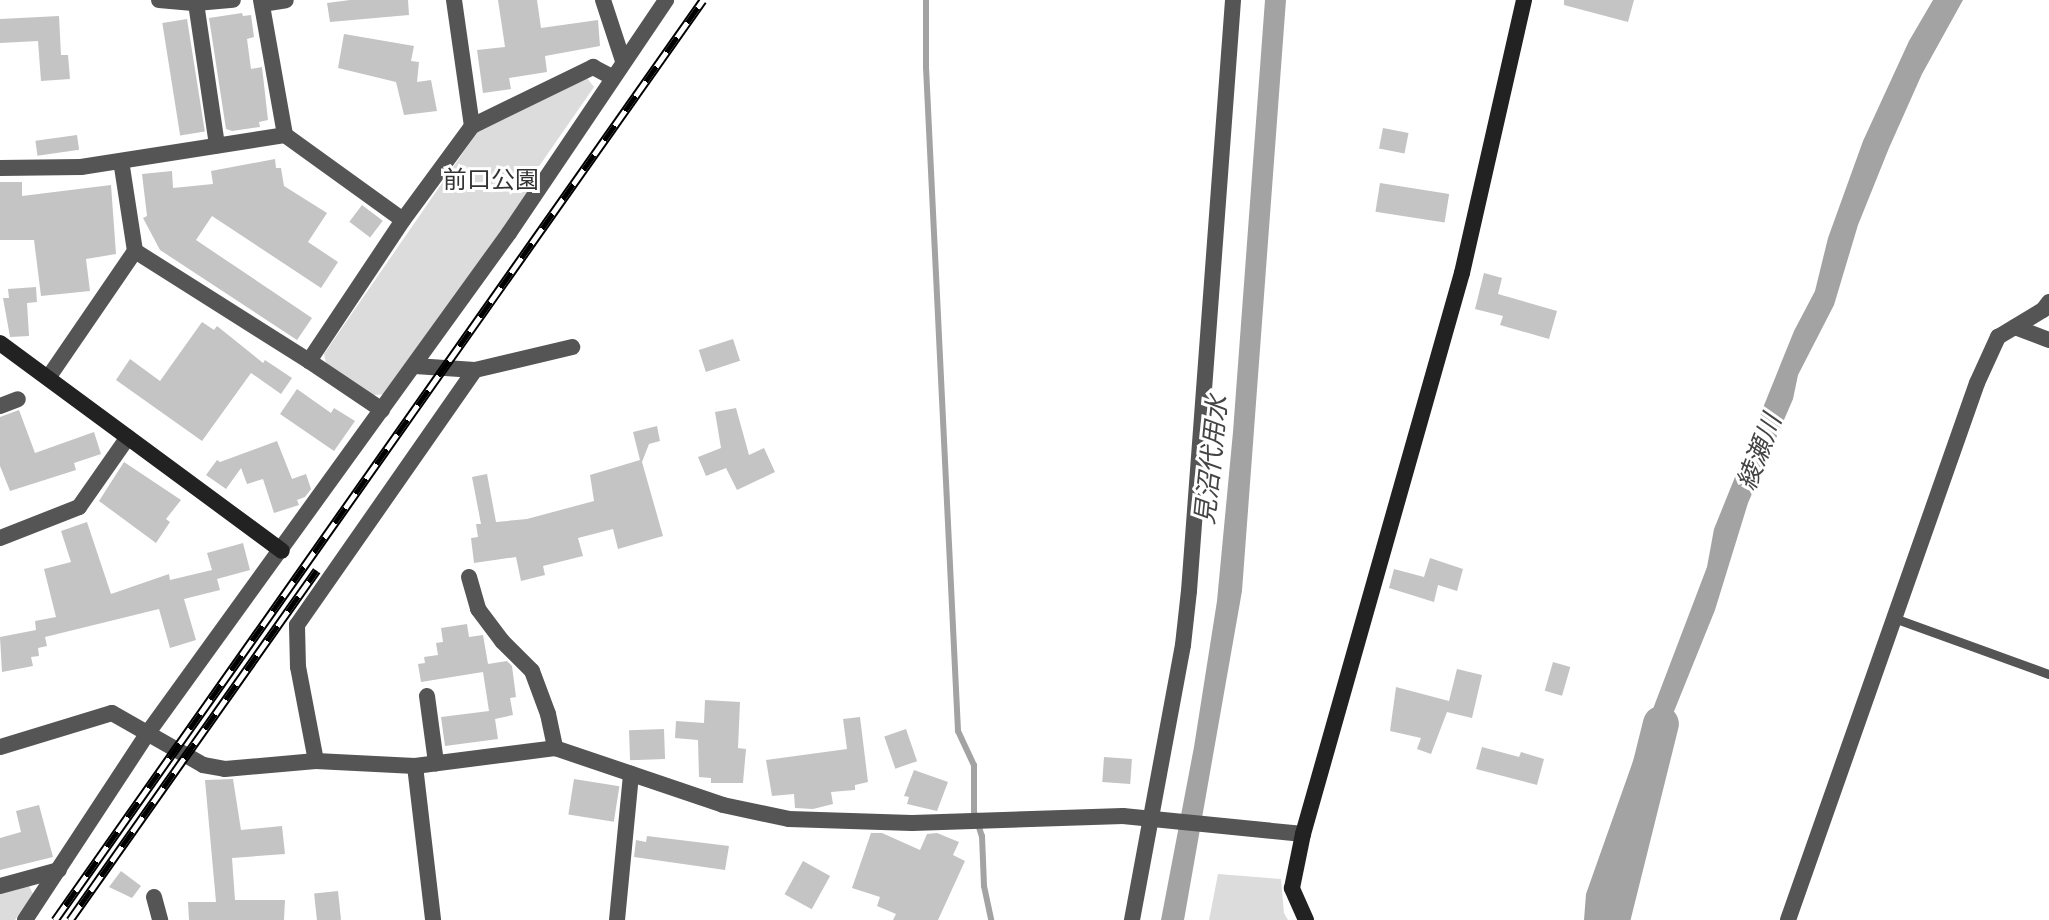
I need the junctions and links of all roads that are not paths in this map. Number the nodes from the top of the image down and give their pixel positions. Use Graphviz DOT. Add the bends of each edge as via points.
graph roads {
  1 [pos="159,0"];
  2 [pos="233,0"];
  3 [pos="286,0"];
  4 [pos="454,0"];
  5 [pos="603,0"];
  6 [pos="666,0"];
  7 [pos="1233,0"];
  8 [pos="1524,0"];
  9 [pos="261,2"];
  10 [pos="196,3"];
  11 [pos="623,61"];
  12 [pos="612,77"];
  13 [pos="472,126"];
  14 [pos="285,135"];
  15 [pos="217,145"];
  16 [pos="121,161"];
  17 [pos="0,168"];
  18 [pos="403,220"];
  19 [pos="135,251"];
  20 [pos="2049,302"];
  21 [pos="2015,327"];
  22 [pos="2049,340"];
  23 [pos="0,343"];
  24 [pos="572,347"];
  25 [pos="309,361"];
  26 [pos="415,366"];
  27 [pos="475,370"];
  28 [pos="48,378"];
  29 [pos="18,399"];
  30 [pos="0,406"];
  31 [pos="382,410"];
  32 [pos="128,437"];
  33 [pos="0,538"];
  34 [pos="282,551"];
  35 [pos="469,577"];
  36 [pos="1894,618"];
  37 [pos="2049,674"];
  38 [pos="427,696"];
  39 [pos="147,734"];
  40 [pos="0,746"];
  41 [pos="555,748"];
  42 [pos="316,761"];
  43 [pos="436,763"];
  44 [pos="415,766"];
  45 [pos="631,774"];
  46 [pos="1149,818"];
  47 [pos="1303,834"];
  48 [pos="59,870"];
  49 [pos="0,886"];
  50 [pos="154,897"];
  51 [pos="25,920"];
  52 [pos="160,920"];
  53 [pos="433,920"];
  54 [pos="617,920"];
  55 [pos="1132,920"];
  56 [pos="1306,920"];
  57 [pos="1788,920"];
  1 -- 10 [label="street"];
  2 -- 10 [label="street"];
  3 -- 9 [label="street"];
  4 -- 13 [label="street"];
  5 -- 11 [label="street"];
  6 -- 11 [label="street"];
  7 -- 46 [label="street" via="1189,591"];
  8 -- 47 [label="street" via="1462,273"];
  9 -- 14 [label="street"];
  10 -- 15 [label="street"];
  11 -- 12 [label="street"];
  12 -- 13 [label="street" via="593,67"];
  12 -- 26 [label="street"];
  13 -- 18 [label="street"];
  14 -- 15 [label="street"];
  14 -- 18 [label="street"];
  15 -- 16 [label="street"];
  16 -- 17 [label="street"];
  16 -- 19 [label="street"];
  18 -- 25 [label="street"];
  19 -- 25 [label="street"];
  19 -- 28 [label="street"];
  20 -- 21 [label="street"];
  21 -- 22 [label="street"];
  21 -- 36 [label="street" via="1998,337 1977,383"];
  23 -- 28 [label="street"];
  24 -- 27 [label="street"];
  25 -- 31 [label="street"];
  26 -- 27 [label="street"];
  26 -- 31 [label="street"];
  27 -- 42 [label="street" via="297,625 298,667"];
  28 -- 32 [label="street"];
  29 -- 30 [label="street"];
  31 -- 34 [label="street"];
  32 -- 33 [label="street" via="79,507"];
  32 -- 34 [label="street"];
  34 -- 39 [label="street"];
  35 -- 41 [label="street" via="478,609 532,671"];
  36 -- 37 [label="lane"];
  36 -- 57 [label="street"];
  38 -- 43 [label="street"];
  39 -- 40 [label="street" via="112,713"];
  39 -- 42 [label="street" via="203,765 225,769"];
  39 -- 48 [label="street"];
  41 -- 43 [label="street"];
  41 -- 45 [label="street"];
  42 -- 44 [label="street"];
  43 -- 44 [label="street"];
  44 -- 53 [label="street"];
  45 -- 46 [label="street" via="723,805 789,819 912,823"];
  45 -- 54 [label="street"];
  46 -- 47 [label="street"];
  46 -- 55 [label="street"];
  47 -- 56 [label="street" via="1292,888"];
  48 -- 49 [label="street"];
  48 -- 51 [label="street"];
  50 -- 52 [label="street"];
}
